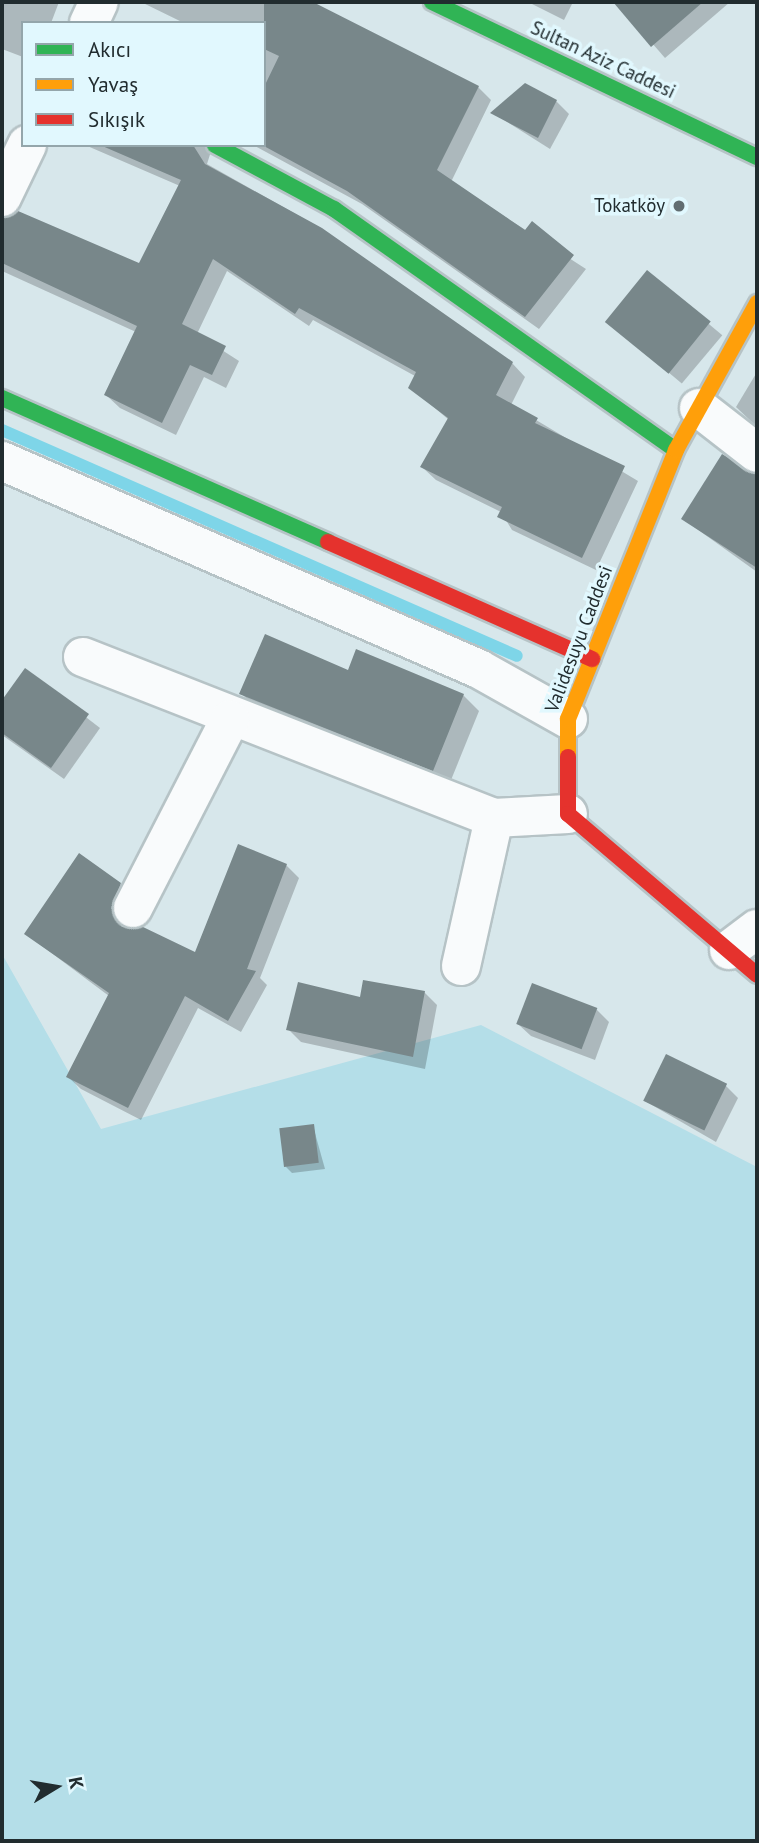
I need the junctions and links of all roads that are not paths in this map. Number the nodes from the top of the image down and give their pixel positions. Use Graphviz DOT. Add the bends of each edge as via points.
graph roads {
  1 [pos="99,2"];
  2 [pos="432,2"];
  3 [pos="90,21"];
  4 [pos="26,147"];
  5 [pos="219,147"];
  6 [pos="757,157"];
  7 [pos="2,197"];
  8 [pos="757,303"];
  9 [pos="2,398"];
  10 [pos="699,408"];
  11 [pos="677,450"];
  12 [pos="757,453"];
  13 [pos="2,461"];
  14 [pos="83,657"];
  15 [pos="593,659"];
  16 [pos="230,719"];
  17 [pos="568,719"];
  18 [pos="568,814"];
  19 [pos="494,818"];
  20 [pos="133,908"];
  21 [pos="743,940"];
  22 [pos="461,966"];
  23 [pos="757,975"];
  1 -- 3 [label="street"];
  2 -- 6 [label="street, Sultan Aziz Caddesi"];
  4 -- 7 [label="street"];
  5 -- 11 [label="street" via="334,209"];
  8 -- 10 [label="street, Validesuyu Caddesi"];
  9 -- 15 [label="street"];
  10 -- 11 [label="street, Validesuyu Caddesi"];
  10 -- 12 [label="street"];
  11 -- 15 [label="street, Validesuyu Caddesi"];
  13 -- 17 [label="street" via="479,669"];
  14 -- 16 [label="street"];
  15 -- 17 [label="street, Validesuyu Caddesi"];
  16 -- 19 [label="street"];
  16 -- 20 [label="street"];
  17 -- 18 [label="street, Validesuyu Caddesi"];
  18 -- 19 [label="street"];
  18 -- 21 [label="street"];
  19 -- 22 [label="street"];
  21 -- 23 [label="street"];
}
